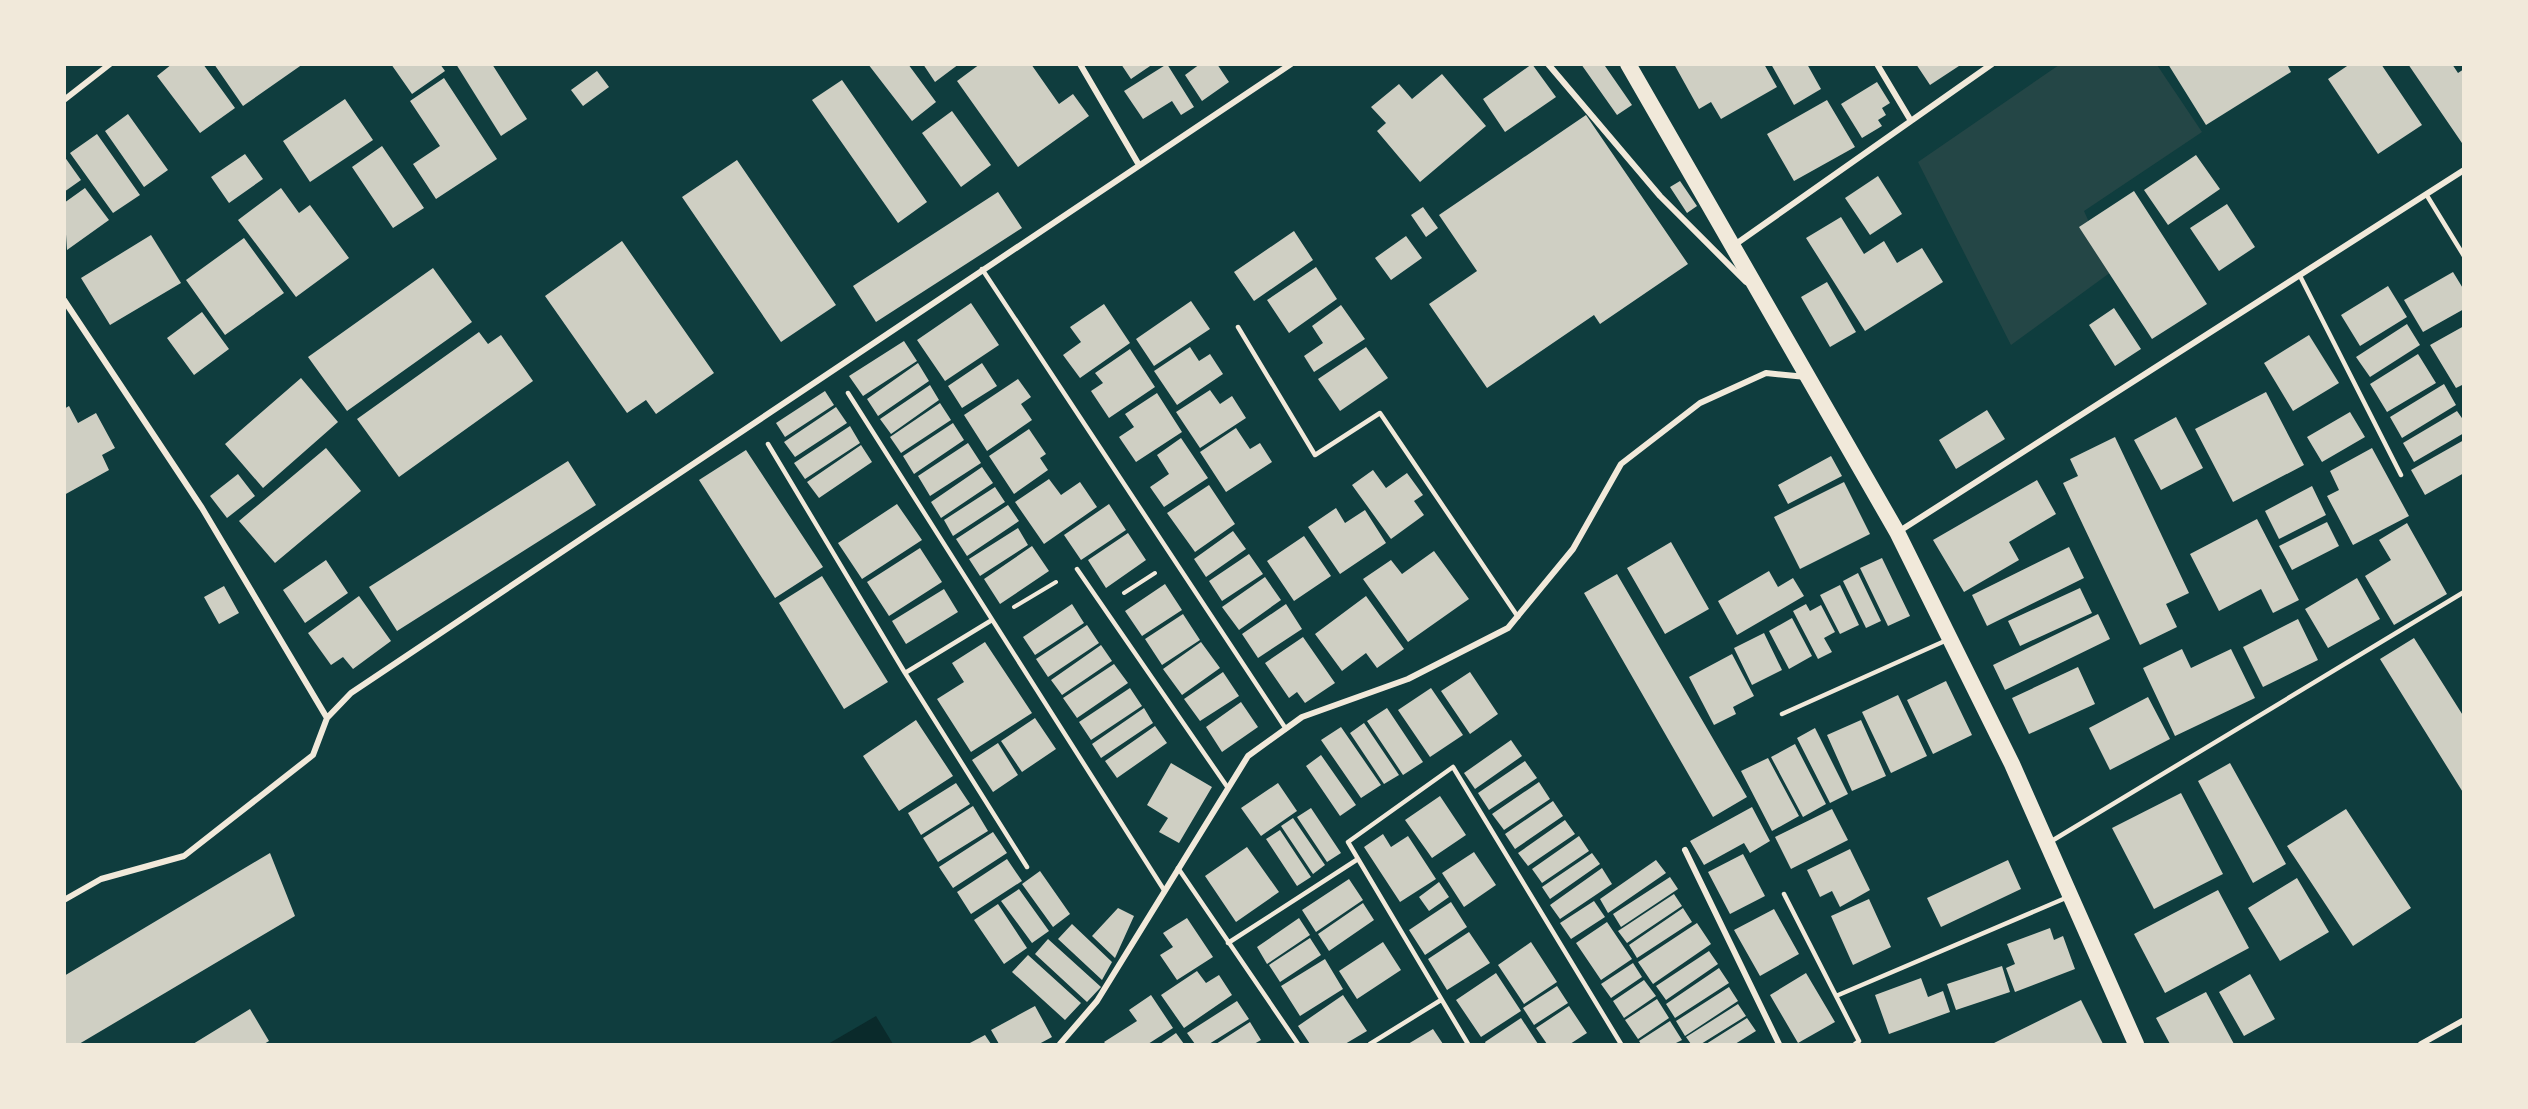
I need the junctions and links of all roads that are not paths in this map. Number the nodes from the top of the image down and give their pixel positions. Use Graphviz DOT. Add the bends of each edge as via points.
graph roads {
  1 [pos="110,64"];
  2 [pos="1080,64"];
  3 [pos="1276,64"];
  4 [pos="1291,64"];
  5 [pos="1548,64"];
  6 [pos="1628,64"];
  7 [pos="1877,64"];
  8 [pos="1992,64"];
  9 [pos="101,67"];
  10 [pos="1280,72"];
  11 [pos="64,100"];
  12 [pos="1911,121"];
  13 [pos="1139,165"];
  14 [pos="2463,170"];
  15 [pos="2426,194"];
  16 [pos="1733,246"];
  17 [pos="2463,256"];
  18 [pos="982,269"];
  19 [pos="2300,276"];
  20 [pos="64,300"];
  21 [pos="1763,300"];
  22 [pos="1238,327"];
  23 [pos="1808,378"];
  24 [pos="848,393"];
  25 [pos="768,444"];
  26 [pos="2401,475"];
  27 [pos="1897,532"];
  28 [pos="1077,569"];
  29 [pos="2463,592"];
  30 [pos="1518,617"];
  31 [pos="993,620"];
  32 [pos="1950,639"];
  33 [pos="905,673"];
  34 [pos="1782,714"];
  35 [pos="327,718"];
  36 [pos="1286,729"];
  37 [pos="1228,788"];
  38 [pos="2047,844"];
  39 [pos="1685,850"];
  40 [pos="1358,859"];
  41 [pos="1027,867"];
  42 [pos="1178,868"];
  43 [pos="1164,890"];
  44 [pos="1784,894"];
  45 [pos="2070,896"];
  46 [pos="64,900"];
  47 [pos="1228,943"];
  48 [pos="1836,996"];
  49 [pos="1441,1000"];
  50 [pos="2463,1020"];
  51 [pos="1060,1044"];
  52 [pos="1298,1044"];
  53 [pos="1370,1044"];
  54 [pos="1468,1044"];
  55 [pos="1622,1044"];
  56 [pos="1779,1044"];
  57 [pos="1855,1044"];
  58 [pos="2136,1044"];
  59 [pos="2421,1044"];
  1 -- 9 [label="street"];
  2 -- 13 [label="street"];
  3 -- 10 [label="street"];
  4 -- 10 [label="street"];
  5 -- 21 [label="street" via="1660,196"];
  6 -- 16 [label="highway"];
  7 -- 12 [label="street"];
  8 -- 12 [label="street"];
  9 -- 11 [label="street"];
  10 -- 13 [label="street"];
  12 -- 16 [label="street"];
  13 -- 18 [label="street"];
  14 -- 15 [label="street"];
  15 -- 17 [label="lane"];
  15 -- 19 [label="street"];
  16 -- 21 [label="highway"];
  18 -- 35 [label="street" via="351,693"];
  18 -- 36 [label="lane"];
  19 -- 26 [label="lane"];
  19 -- 27 [label="street"];
  20 -- 35 [label="street" via="202,508"];
  21 -- 23 [label="highway"];
  22 -- 30 [label="lane" via="1315,455 1380,413"];
  23 -- 27 [label="highway"];
  23 -- 30 [label="street" via="1766,373 1728,390 1700,404 1621,465 1573,549"];
  24 -- 31 [label="lane"];
  25 -- 33 [label="lane"];
  27 -- 32 [label="highway"];
  28 -- 37 [label="lane"];
  29 -- 38 [label="lane"];
  30 -- 36 [label="street" via="1508,628 1408,679 1302,717"];
  31 -- 33 [label="lane"];
  31 -- 43 [label="lane"];
  32 -- 34 [label="lane"];
  32 -- 38 [label="highway"];
  33 -- 41 [label="lane"];
  35 -- 46 [label="street" via="313,755 184,856 101,879"];
  36 -- 37 [label="street" via="1248,756"];
  37 -- 42 [label="street"];
  38 -- 45 [label="highway"];
  39 -- 56 [label="street"];
  40 -- 47 [label="lane"];
  40 -- 49 [label="lane"];
  40 -- 55 [label="lane" via="1348,842 1453,767"];
  42 -- 43 [label="street"];
  42 -- 47 [label="lane"];
  43 -- 51 [label="street" via="1097,1001"];
  44 -- 48 [label="lane"];
  45 -- 48 [label="lane"];
  45 -- 58 [label="highway"];
  47 -- 52 [label="lane"];
  48 -- 57 [label="lane" via="1859,1041"];
  49 -- 53 [label="lane"];
  49 -- 54 [label="lane"];
  50 -- 59 [label="street"];
}
